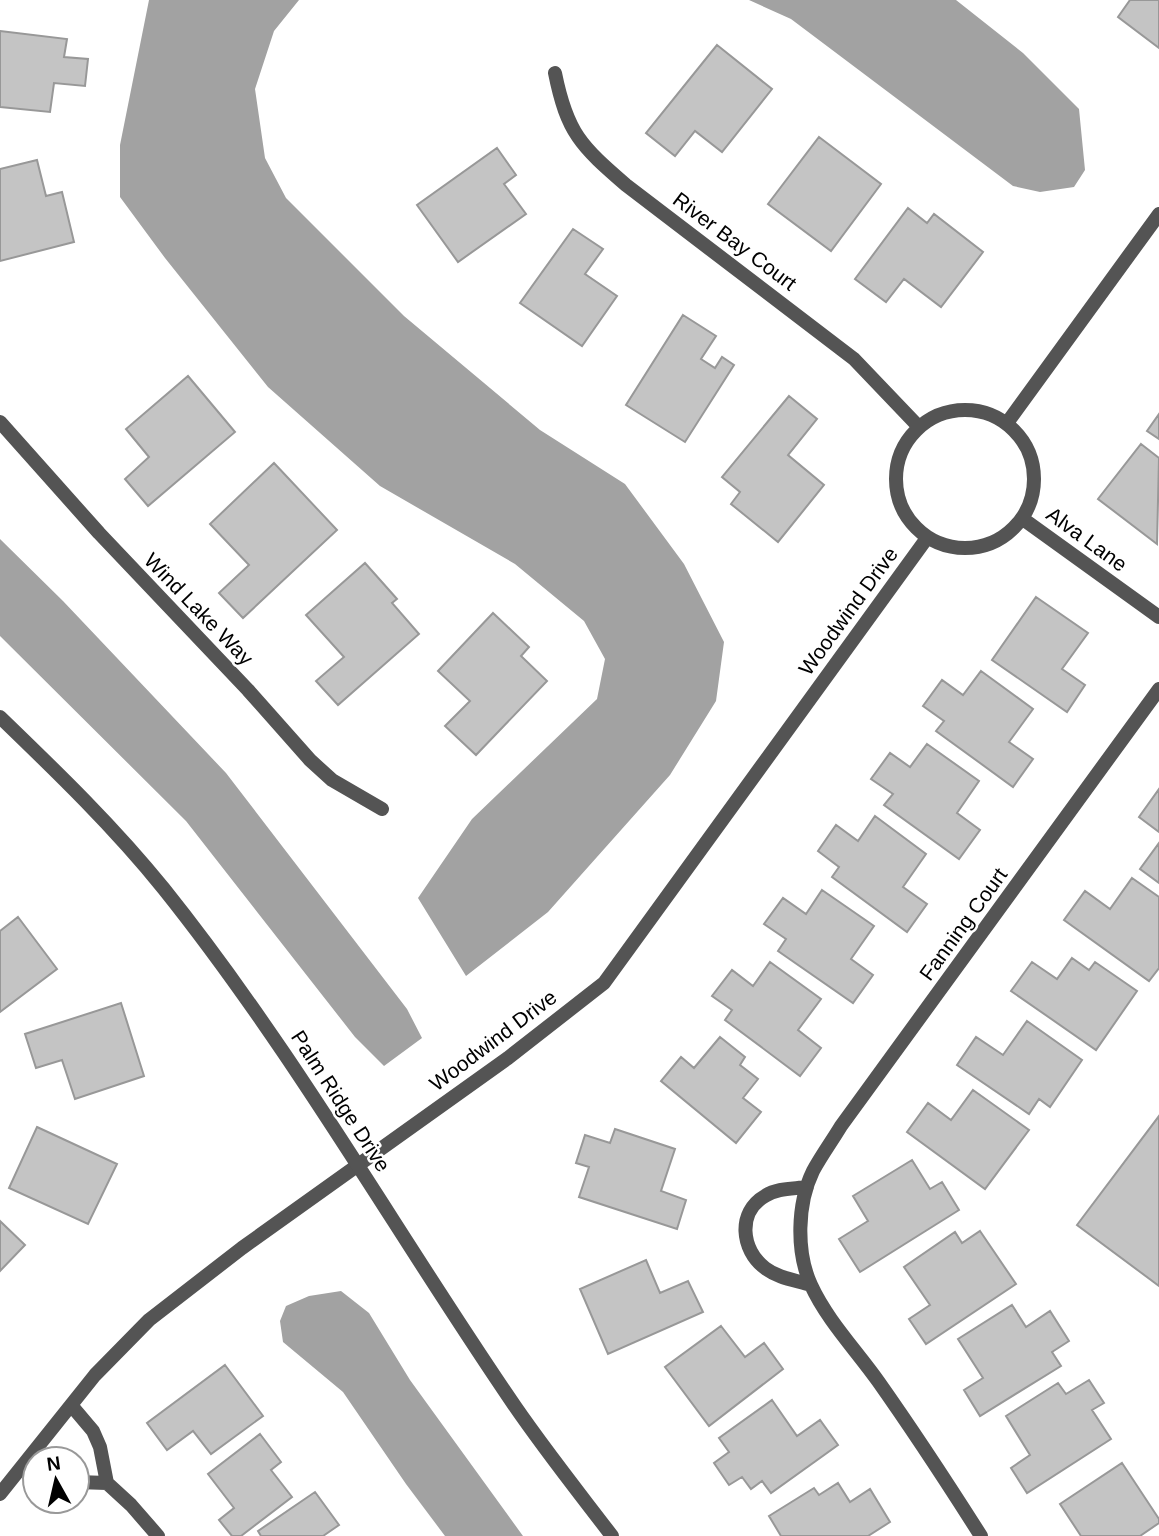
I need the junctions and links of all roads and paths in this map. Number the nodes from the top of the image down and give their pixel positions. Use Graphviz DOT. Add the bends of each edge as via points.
graph roads {
  1 [pos="555,73"];
  2 [pos="1159,214"];
  3 [pos="0,422"];
  4 [pos="1007,423"];
  5 [pos="918,426"];
  6 [pos="1023,519"];
  7 [pos="927,538"];
  8 [pos="1159,617"];
  9 [pos="1159,689"];
  10 [pos="0,717"];
  11 [pos="382,809"];
  12 [pos="359,1166"];
  13 [pos="807,1188"];
  14 [pos="811,1285"];
  15 [pos="71,1405"];
  16 [pos="44,1445"];
  17 [pos="21,1474"];
  18 [pos="91,1482"];
  19 [pos="107,1483"];
  20 [pos="0,1494"];
  21 [pos="158,1536"];
  22 [pos="612,1536"];
  23 [pos="981,1536"];
  1 -- 5 [label="street, River Bay Court" via="573,132 594,157 854,359"];
  2 -- 4 [label="street"];
  3 -- 11 [label="street, Wind Lake Way" via="310,760 332,780"];
  4 -- 5 [label="street" via="985,413 949,412"];
  4 -- 6 [label="street" via="1021,436 1032,458 1035,485"];
  5 -- 7 [label="street" via="897,466 897,490 912,524"];
  6 -- 7 [label="street" via="1006,536 984,547 950,547"];
  6 -- 8 [label="street, Alva Lane"];
  7 -- 12 [label="street, Woodwind Drive" via="604,983"];
  9 -- 13 [label="street, Fanning Court" via="841,1126"];
  10 -- 12 [label="street, Palm Ridge Drive" via="108,824 162,887 239,986"];
  12 -- 15 [label="street, Woodwind Drive" via="149,1320"];
  12 -- 22 [label="street, Palm Ridge Drive" via="509,1398"];
  13 -- 14 [label="street, Fanning Court" via="801,1228"];
  13 -- 14 [label="street" via="782,1189 757,1201 748,1212 745,1238 749,1250 768,1270"];
  14 -- 23 [label="street, Fanning Court"];
  15 -- 16 [label="street, Woodwind Drive"];
  15 -- 19 [label="street" via="93,1431"];
  17 -- 20 [label="street, Woodwind Drive"];
  18 -- 19 [label="street"];
  19 -- 21 [label="street"];
}
